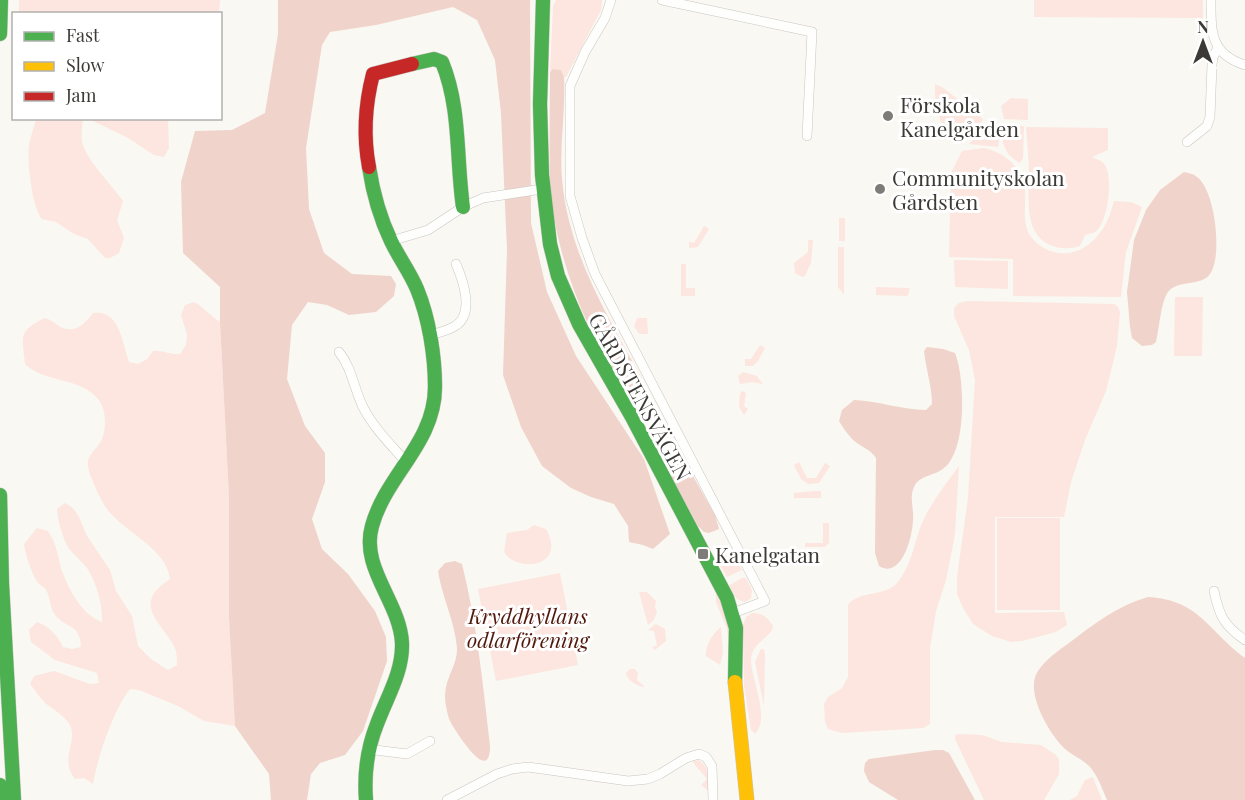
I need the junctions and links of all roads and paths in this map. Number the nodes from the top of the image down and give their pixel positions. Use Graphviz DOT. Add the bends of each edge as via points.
graph roads {
  1 [pos="1,0"];
  2 [pos="543,0"];
  3 [pos="611,0"];
  4 [pos="662,0"];
  5 [pos="1211,0"];
  6 [pos="0,34"];
  7 [pos="1218,48"];
  8 [pos="1245,64"];
  9 [pos="807,136"];
  10 [pos="1187,142"];
  11 [pos="542,189"];
  12 [pos="463,207"];
  13 [pos="391,241"];
  14 [pos="456,264"];
  15 [pos="428,336"];
  16 [pos="339,352"];
  17 [pos="406,462"];
  18 [pos="0,495"];
  19 [pos="1215,591"];
  20 [pos="733,614"];
  21 [pos="1245,640"];
  22 [pos="430,741"];
  23 [pos="367,749"];
  24 [pos="0,785"];
  25 [pos="1,800"];
  26 [pos="14,800"];
  27 [pos="366,800"];
  28 [pos="447,800"];
  29 [pos="713,800"];
  30 [pos="747,800"];
  1 -- 6 [label="main road"];
  2 -- 11 [label="main road, GÅRDSTENSVÄGEN"];
  3 -- 20 [label="street" via="570,86 570,196 595,274 765,601"];
  4 -- 9 [label="street" via="812,33"];
  5 -- 7 [label="street" via="1212,32"];
  7 -- 8 [label="street" via="1228,58"];
  7 -- 10 [label="street" via="1212,65 1210,117 1207,126"];
  11 -- 12 [label="street" via="491,196"];
  11 -- 20 [label="main road, GÅRDSTENSVÄGEN" via="558,275 574,316 635,423"];
  12 -- 13 [label="street" via="428,230"];
  12 -- 13 [label="main road" via="456,125 442,62 434,59 379,71 373,74 370,89 366,148 378,211"];
  13 -- 15 [label="main road" via="420,299"];
  14 -- 15 [label="street" via="466,301 461,321"];
  15 -- 17 [label="main road" via="435,403 420,445"];
  16 -- 17 [label="street" via="347,362 365,410"];
  17 -- 23 [label="main road" via="379,504 371,529 372,565 402,633 402,657"];
  18 -- 26 [label="main road"];
  19 -- 21 [label="street" via="1219,614"];
  20 -- 30 [label="main road, GÅRDSTENSVÄGEN" via="735,692"];
  22 -- 23 [label="street" via="407,754"];
  23 -- 27 [label="main road"];
  24 -- 25 [label="main road"];
  28 -- 29 [label="street" via="512,769 528,767 638,780 660,774 699,754 712,766"];
}
